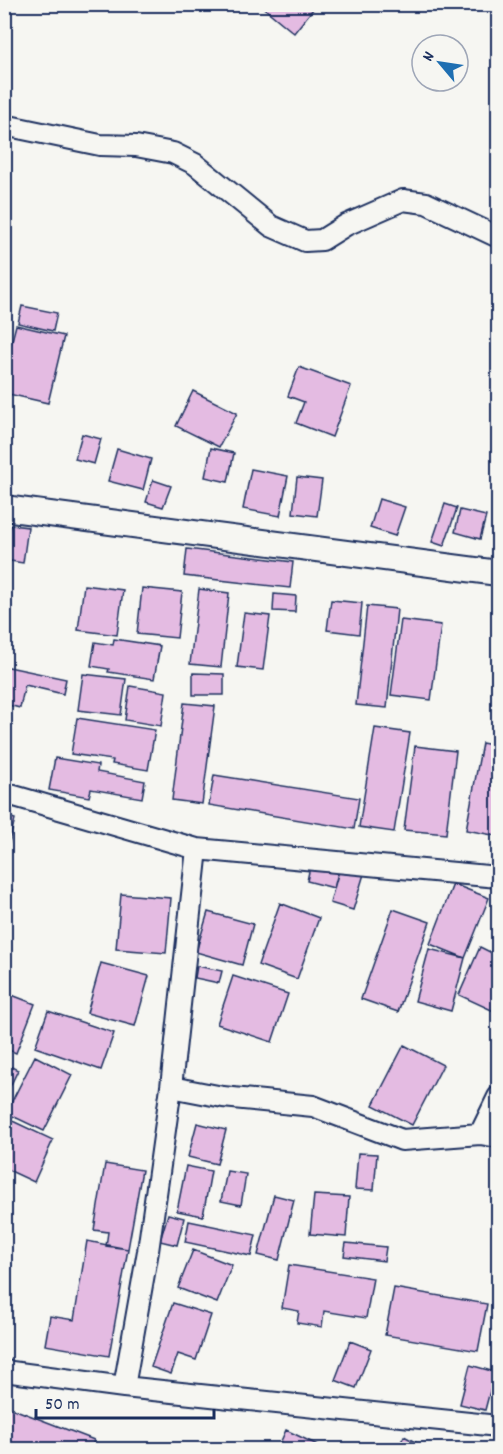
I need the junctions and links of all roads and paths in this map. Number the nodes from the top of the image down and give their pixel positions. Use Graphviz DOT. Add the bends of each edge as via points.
graph roads {
  1 [pos="4,125"];
  2 [pos="498,237"];
  3 [pos="4,508"];
  4 [pos="498,573"];
  5 [pos="4,793"];
  6 [pos="197,849"];
  7 [pos="498,877"];
  8 [pos="171,1087"];
  9 [pos="498,1097"];
  10 [pos="489,1136"];
  11 [pos="4,1371"];
  12 [pos="124,1387"];
  13 [pos="498,1426"];
  1 -- 2 [label="street" via="100,145 173,153 195,164 271,226 305,241 322,240 403,200 426,203"];
  3 -- 4 [label="street"];
  5 -- 6 [label="street"];
  6 -- 7 [label="street"];
  6 -- 8 [label="street"];
  8 -- 10 [label="street" via="223,1097 313,1106 402,1140"];
  8 -- 12 [label="street"];
  9 -- 10 [label="street"];
  11 -- 12 [label="street"];
  12 -- 13 [label="street"];
}
